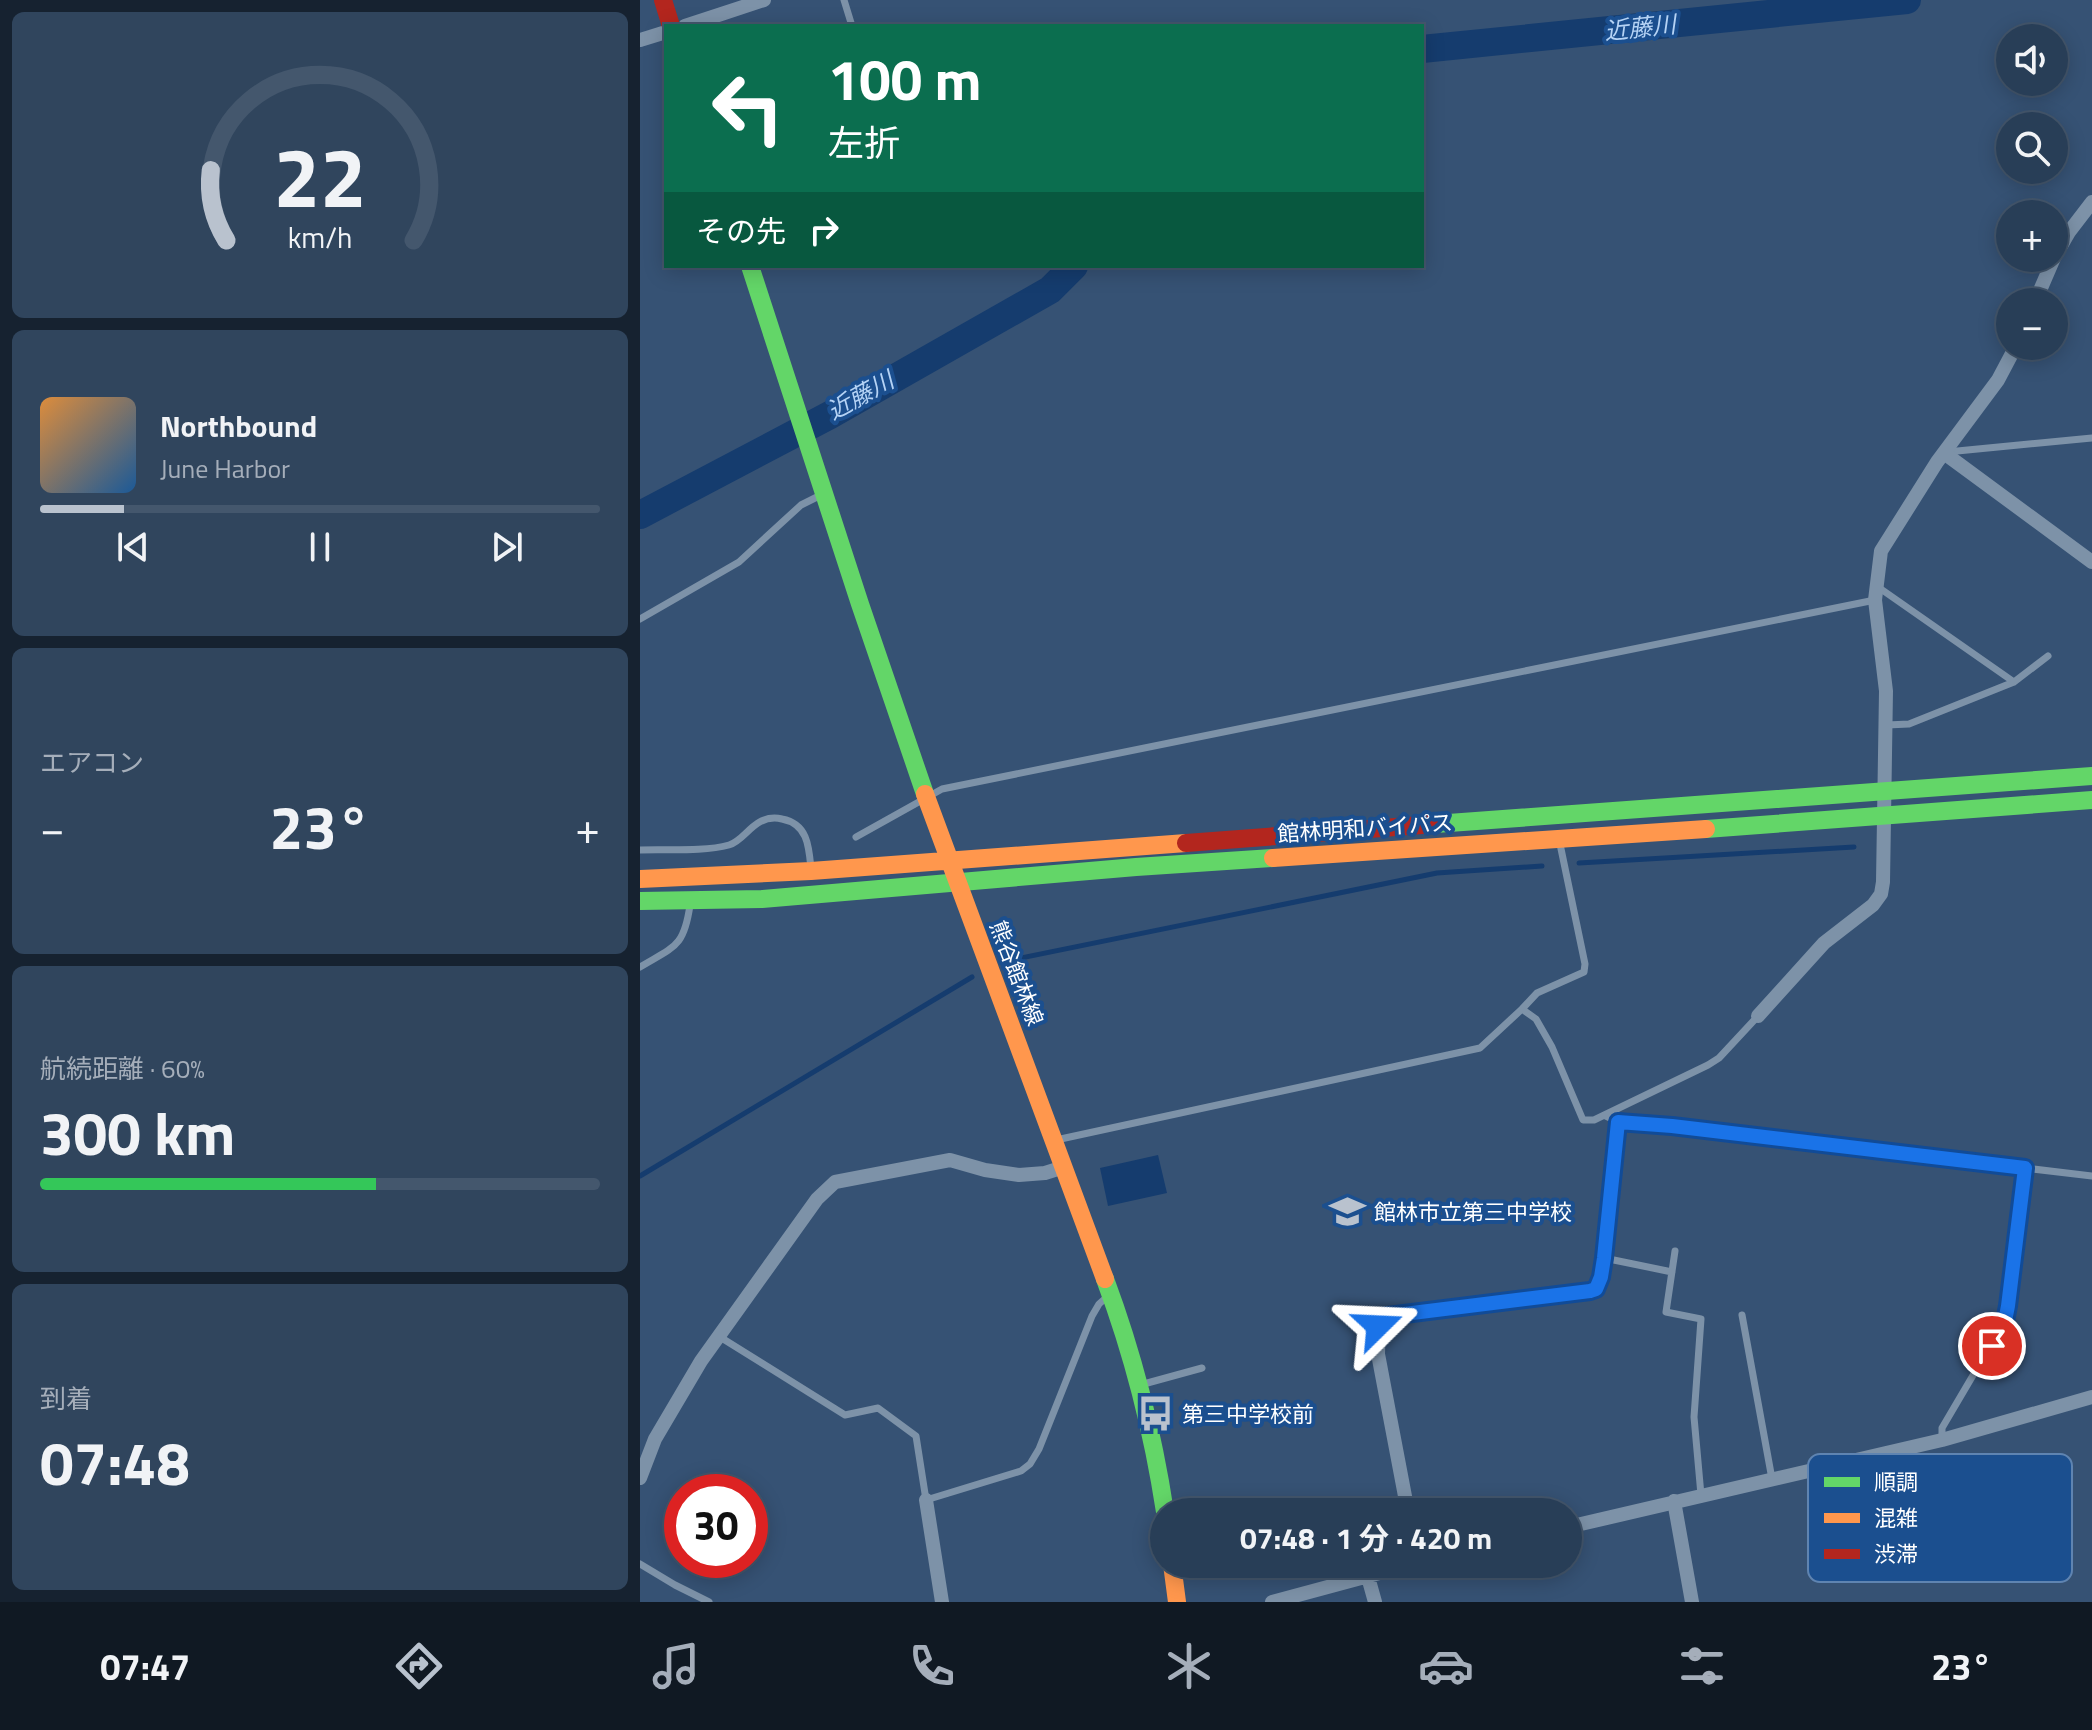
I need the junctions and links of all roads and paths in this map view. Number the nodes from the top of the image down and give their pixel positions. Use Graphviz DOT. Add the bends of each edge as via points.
graph roads {
  1 [pos="663,0"];
  2 [pos="764,0"];
  3 [pos="844,0"];
  4 [pos="670,24"];
  5 [pos="691,24"];
  6 [pos="851,24"];
  7 [pos="664,33"];
  8 [pos="640,40"];
  9 [pos="2092,202"];
  10 [pos="2068,234"];
  11 [pos="751,268"];
  12 [pos="2009,360"];
  13 [pos="2092,438"];
  14 [pos="1944,453"];
  15 [pos="823,494"];
  16 [pos="2092,562"];
  17 [pos="1876,593"];
  18 [pos="640,619"];
  19 [pos="2048,656"];
  20 [pos="2014,682"];
  21 [pos="1887,725"];
  22 [pos="2092,776"];
  23 [pos="1885,790"];
  24 [pos="926,797"];
  25 [pos="2092,800"];
  26 [pos="1884,815"];
  27 [pos="856,837"];
  28 [pos="1559,840"];
  29 [pos="640,850"];
  30 [pos="950,860"];
  31 [pos="811,871"];
  32 [pos="640,879"];
  33 [pos="958,883"];
  34 [pos="640,901"];
  35 [pos="690,901"];
  36 [pos="640,967"];
  37 [pos="1522,1009"];
  38 [pos="1758,1016"];
  39 [pos="1612,1119"];
  40 [pos="1054,1141"];
  41 [pos="1064,1167"];
  42 [pos="2025,1168"];
  43 [pos="2092,1176"];
  44 [pos="1675,1251"];
  45 [pos="1604,1258"];
  46 [pos="1672,1272"];
  47 [pos="1111,1294"];
  48 [pos="1742,1315"];
  49 [pos="719,1336"];
  50 [pos="1202,1368"];
  51 [pos="1138,1385"];
  52 [pos="2092,1397"];
  53 [pos="1942,1440"];
  54 [pos="1881,1454"];
  55 [pos="1808,1471"];
  56 [pos="640,1478"];
  57 [pos="1772,1479"];
  58 [pos="1701,1495"];
  59 [pos="1162,1498"];
  60 [pos="1405,1498"];
  61 [pos="926,1500"];
  62 [pos="1674,1501"];
  63 [pos="1582,1524"];
  64 [pos="640,1564"];
  65 [pos="1174,1578"];
  66 [pos="1364,1578"];
  67 [pos="1368,1578"];
  68 [pos="709,1602"];
  69 [pos="942,1602"];
  70 [pos="1177,1602"];
  71 [pos="1272,1602"];
  72 [pos="1375,1602"];
  73 [pos="1692,1602"];
  1 -- 4 [label="main road"];
  2 -- 5 [label="street"];
  3 -- 6 [label="lane"];
  7 -- 8 [label="street"];
  9 -- 10 [label="street"];
  11 -- 15 [label="main road, 熊谷館林線"];
  12 -- 14 [label="street"];
  13 -- 14 [label="lane"];
  14 -- 16 [label="street"];
  14 -- 17 [label="street" via="1881,551"];
  15 -- 18 [label="lane" via="801,505 739,562"];
  15 -- 24 [label="main road, 熊谷館林線"];
  17 -- 20 [label="lane"];
  17 -- 21 [label="street"];
  17 -- 24 [label="lane" via="986,779"];
  19 -- 20 [label="lane"];
  20 -- 21 [label="lane" via="1909,724"];
  21 -- 23 [label="street"];
  22 -- 23 [label="main road, 館林明和バイパス"];
  23 -- 26 [label="street"];
  23 -- 30 [label="main road, 館林明和バイパス"];
  24 -- 27 [label="lane"];
  24 -- 30 [label="main road, 熊谷館林線"];
  25 -- 26 [label="main road, 館林明和バイパス"];
  26 -- 28 [label="main road, 館林明和バイパス"];
  26 -- 38 [label="street" via="1881,894 1824,943"];
  28 -- 33 [label="main road, 館林明和バイパス"];
  28 -- 37 [label="lane" via="1584,972 1537,993"];
  29 -- 31 [label="lane" via="727,846 757,823 779,818 805,834"];
  30 -- 31 [label="main road, 館林明和バイパス"];
  30 -- 33 [label="main road, 熊谷館林線"];
  31 -- 32 [label="main road, 館林明和バイパス"];
  33 -- 35 [label="main road, 館林明和バイパス"];
  33 -- 40 [label="main road, 熊谷館林線"];
  34 -- 35 [label="main road, 館林明和バイパス"];
  35 -- 36 [label="lane" via="681,939"];
  37 -- 39 [label="lane" via="1536,1019 1552,1047 1583,1120"];
  37 -- 40 [label="lane" via="1473,1051"];
  38 -- 39 [label="lane" via="1719,1058"];
  39 -- 42 [label="lane"];
  39 -- 45 [label="street"];
  40 -- 41 [label="main road, 熊谷館林線"];
  41 -- 47 [label="main road, 熊谷館林線"];
  41 -- 49 [label="street" via="1006,1174 950,1160 835,1182 817,1199"];
  42 -- 43 [label="lane"];
  42 -- 53 [label="lane" via="2005,1321 1942,1428"];
  44 -- 46 [label="lane"];
  45 -- 46 [label="lane"];
  45 -- 60 [label="street" via="1599,1285 1590,1291 1382,1317 1378,1354"];
  46 -- 58 [label="lane" via="1666,1312 1701,1319 1694,1417"];
  47 -- 51 [label="main road, 熊谷館林線"];
  47 -- 61 [label="lane" via="1092,1316 1030,1464"];
  48 -- 57 [label="lane"];
  49 -- 56 [label="street" via="655,1439"];
  49 -- 61 [label="lane" via="845,1415 878,1408 916,1436"];
  50 -- 51 [label="lane"];
  51 -- 59 [label="main road, 熊谷館林線"];
  52 -- 53 [label="street"];
  53 -- 54 [label="street"];
  55 -- 57 [label="street"];
  57 -- 58 [label="street"];
  58 -- 62 [label="street"];
  61 -- 69 [label="street"];
  62 -- 63 [label="street"];
  62 -- 73 [label="street"];
  64 -- 68 [label="lane"];
  65 -- 70 [label="main road"];
  66 -- 71 [label="street"];
  67 -- 72 [label="street"];
}
